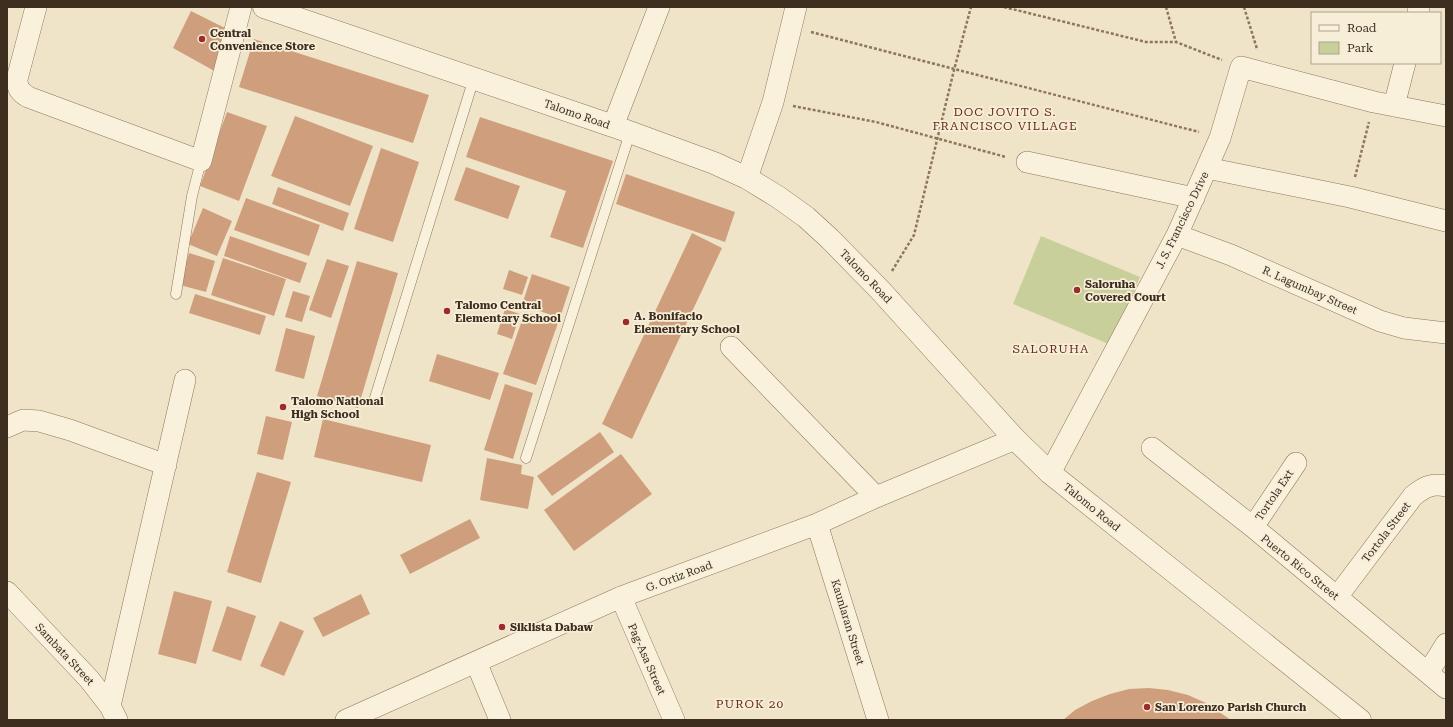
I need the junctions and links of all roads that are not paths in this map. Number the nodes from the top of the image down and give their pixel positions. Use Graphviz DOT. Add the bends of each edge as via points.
graph roads {
  1 [pos="36,7"];
  2 [pos="240,7"];
  3 [pos="264,7"];
  4 [pos="659,7"];
  5 [pos="794,17"];
  6 [pos="1405,64"];
  7 [pos="474,78"];
  8 [pos="1394,106"];
  9 [pos="1446,116"];
  10 [pos="622,129"];
  11 [pos="201,161"];
  12 [pos="1027,162"];
  13 [pos="1207,168"];
  14 [pos="747,178"];
  15 [pos="1194,198"];
  16 [pos="1446,221"];
  17 [pos="1177,235"];
  18 [pos="176,294"];
  19 [pos="1446,333"];
  20 [pos="730,347"];
  21 [pos="186,380"];
  22 [pos="374,401"];
  23 [pos="7,426"];
  24 [pos="1015,439"];
  25 [pos="1152,448"];
  26 [pos="526,458"];
  27 [pos="1296,463"];
  28 [pos="166,465"];
  29 [pos="1050,473"];
  30 [pos="1446,486"];
  31 [pos="876,497"];
  32 [pos="818,524"];
  33 [pos="1253,528"];
  34 [pos="7,592"];
  35 [pos="1337,597"];
  36 [pos="621,598"];
  37 [pos="1446,644"];
  38 [pos="476,662"];
  39 [pos="1428,673"];
  40 [pos="1446,688"];
  41 [pos="114,713"];
  42 [pos="346,720"];
  43 [pos="500,720"];
  44 [pos="674,720"];
  45 [pos="878,720"];
  46 [pos="1360,720"];
  1 -- 11 [label="street" via="17,79 21,93"];
  2 -- 11 [label="street"];
  3 -- 7 [label="street, Talomo Road"];
  4 -- 10 [label="street"];
  5 -- 14 [label="street" via="773,102"];
  6 -- 8 [label="street"];
  7 -- 10 [label="street, Talomo Road"];
  7 -- 22 [label="lane"];
  8 -- 9 [label="street"];
  8 -- 13 [label="street, J. S. Francisco Drive" via="1241,67 1220,138"];
  10 -- 14 [label="street, Talomo Road"];
  10 -- 26 [label="lane"];
  11 -- 18 [label="lane" via="192,196"];
  12 -- 15 [label="street"];
  13 -- 15 [label="street, J. S. Francisco Drive"];
  13 -- 16 [label="street" via="1350,197"];
  14 -- 24 [label="street, Talomo Road" via="806,217 830,239 880,290"];
  15 -- 17 [label="street, J. S. Francisco Drive"];
  17 -- 19 [label="street, R. Lagumbay Street" via="1231,255 1380,321 1404,328"];
  17 -- 29 [label="street, J. S. Francisco Drive"];
  20 -- 31 [label="street"];
  21 -- 28 [label="street"];
  23 -- 28 [label="street" via="24,420 39,421"];
  24 -- 29 [label="street, Talomo Road"];
  24 -- 31 [label="street, G. Ortiz Road"];
  25 -- 33 [label="street, Puerto Rico Street"];
  27 -- 33 [label="street, Tortola Ext"];
  28 -- 41 [label="street"];
  29 -- 46 [label="street, Talomo Road"];
  30 -- 35 [label="street, Tortola Street" via="1438,484 1425,487 1413,496"];
  31 -- 32 [label="street, G. Ortiz Road"];
  32 -- 36 [label="street, G. Ortiz Road"];
  32 -- 45 [label="street, Kaunlaran Street"];
  33 -- 35 [label="street, Puerto Rico Street"];
  34 -- 41 [label="street, Sambata Street" via="89,679"];
  35 -- 39 [label="street, Puerto Rico Street"];
  36 -- 38 [label="street, G. Ortiz Road"];
  36 -- 44 [label="street, Pag-Asa Street"];
  37 -- 39 [label="street"];
  38 -- 42 [label="street, G. Ortiz Road"];
  38 -- 43 [label="street"];
  39 -- 40 [label="street, Puerto Rico Street"];
}
